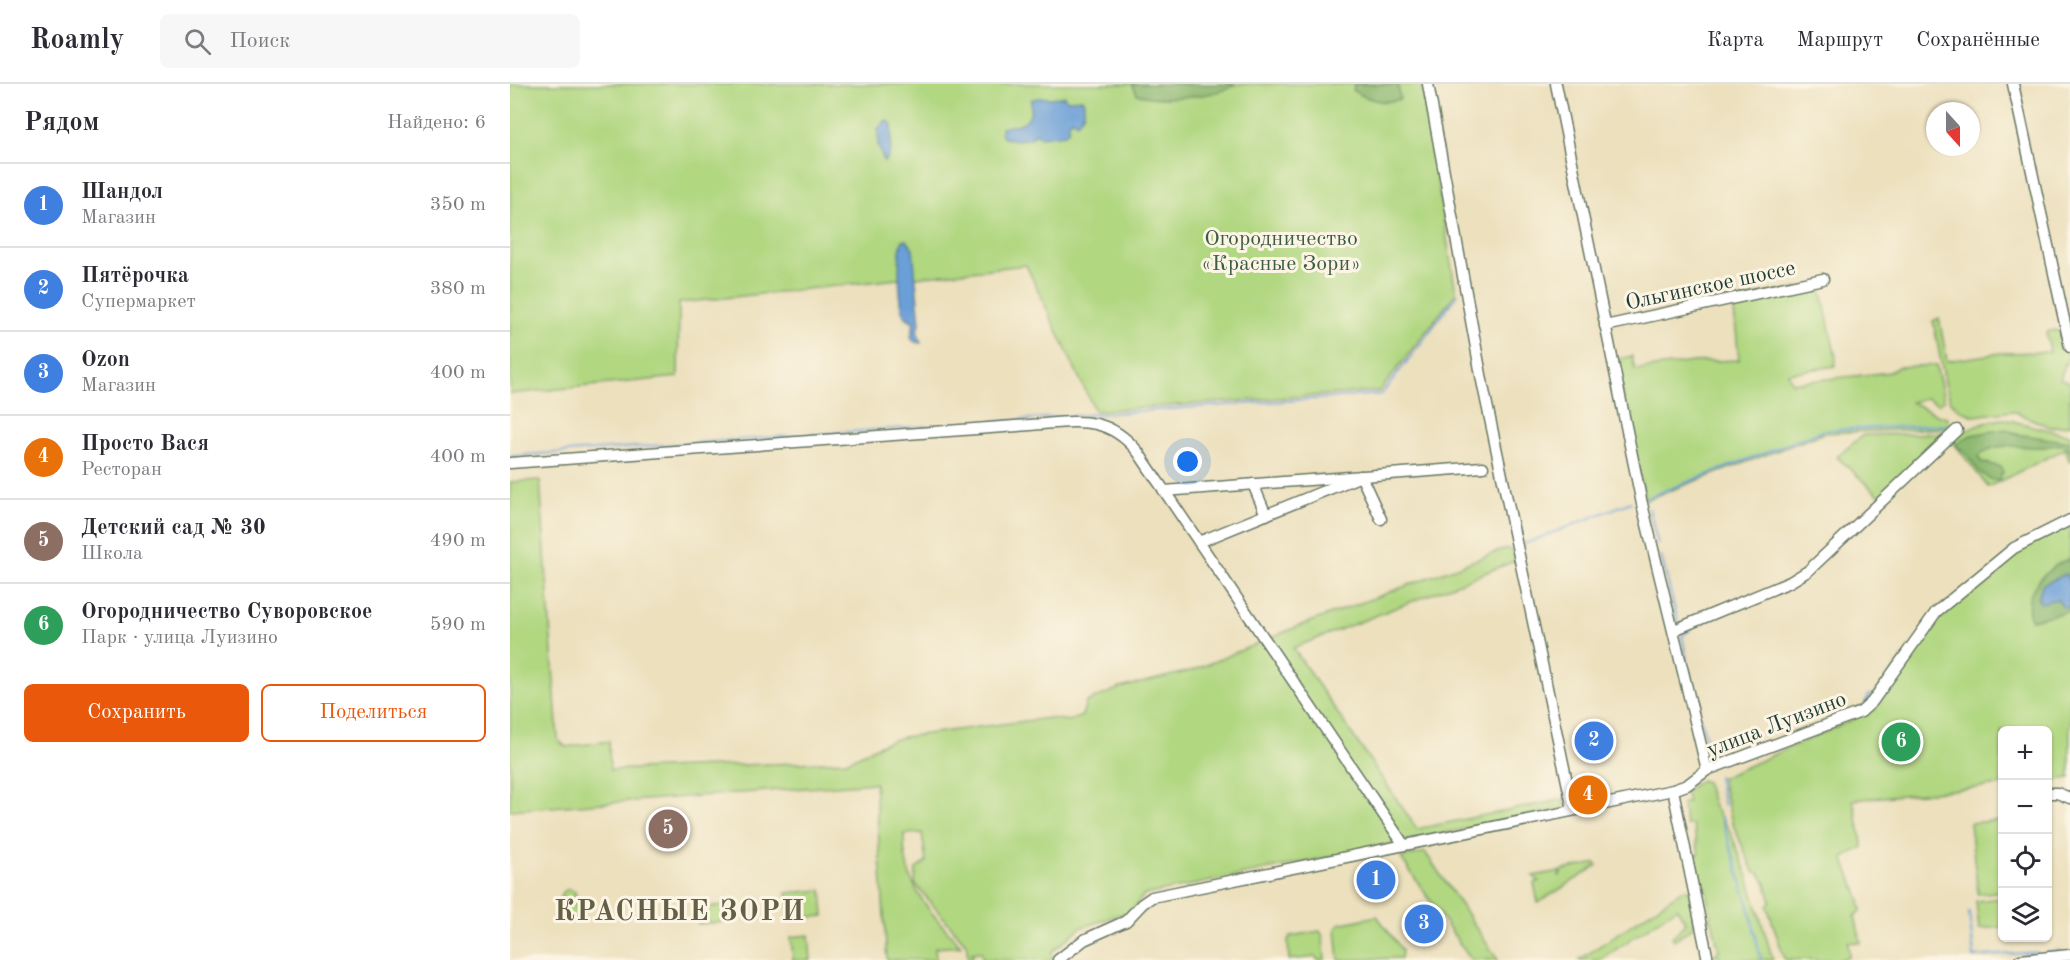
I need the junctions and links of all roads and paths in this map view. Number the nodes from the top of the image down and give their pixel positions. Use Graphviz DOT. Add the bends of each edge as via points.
graph roads {
  1 [pos="1428,84"];
  2 [pos="1556,84"];
  3 [pos="2013,84"];
  4 [pos="1823,279"];
  5 [pos="1605,326"];
  6 [pos="2070,347"];
  7 [pos="1957,430"];
  8 [pos="510,463"];
  9 [pos="1483,467"];
  10 [pos="1361,476"];
  11 [pos="1253,484"];
  12 [pos="1164,491"];
  13 [pos="1266,515"];
  14 [pos="1381,519"];
  15 [pos="2070,520"];
  16 [pos="1199,542"];
  17 [pos="1674,630"];
  18 [pos="1707,770"];
  19 [pos="1673,790"];
  20 [pos="2052,793"];
  21 [pos="2070,798"];
  22 [pos="1573,810"];
  23 [pos="1404,845"];
  24 [pos="2070,955"];
  25 [pos="1058,960"];
  26 [pos="1708,960"];
  27 [pos="2020,960"];
  1 -- 22 [label="street" via="1482,386"];
  2 -- 5 [label="street"];
  3 -- 6 [label="street"];
  4 -- 5 [label="street, Ольгинское шоссе"];
  5 -- 17 [label="street" via="1642,504"];
  7 -- 17 [label="street" via="1808,571"];
  8 -- 12 [label="street" via="1082,422 1102,424 1125,436"];
  9 -- 10 [label="street"];
  10 -- 11 [label="street"];
  10 -- 13 [label="street"];
  10 -- 14 [label="street"];
  11 -- 12 [label="street"];
  11 -- 13 [label="street"];
  12 -- 16 [label="street"];
  13 -- 16 [label="street"];
  15 -- 18 [label="street, улица Луизино" via="2014,548 1936,612 1872,702 1860,712"];
  16 -- 23 [label="street"];
  17 -- 18 [label="street"];
  18 -- 19 [label="street, улица Луизино"];
  19 -- 22 [label="street, улица Луизино"];
  19 -- 26 [label="street"];
  20 -- 21 [label="street"];
  22 -- 23 [label="street, улица Луизино"];
  23 -- 25 [label="street, улица Луизино" via="1152,897 1126,921 1084,940"];
  24 -- 27 [label="street"];
}
